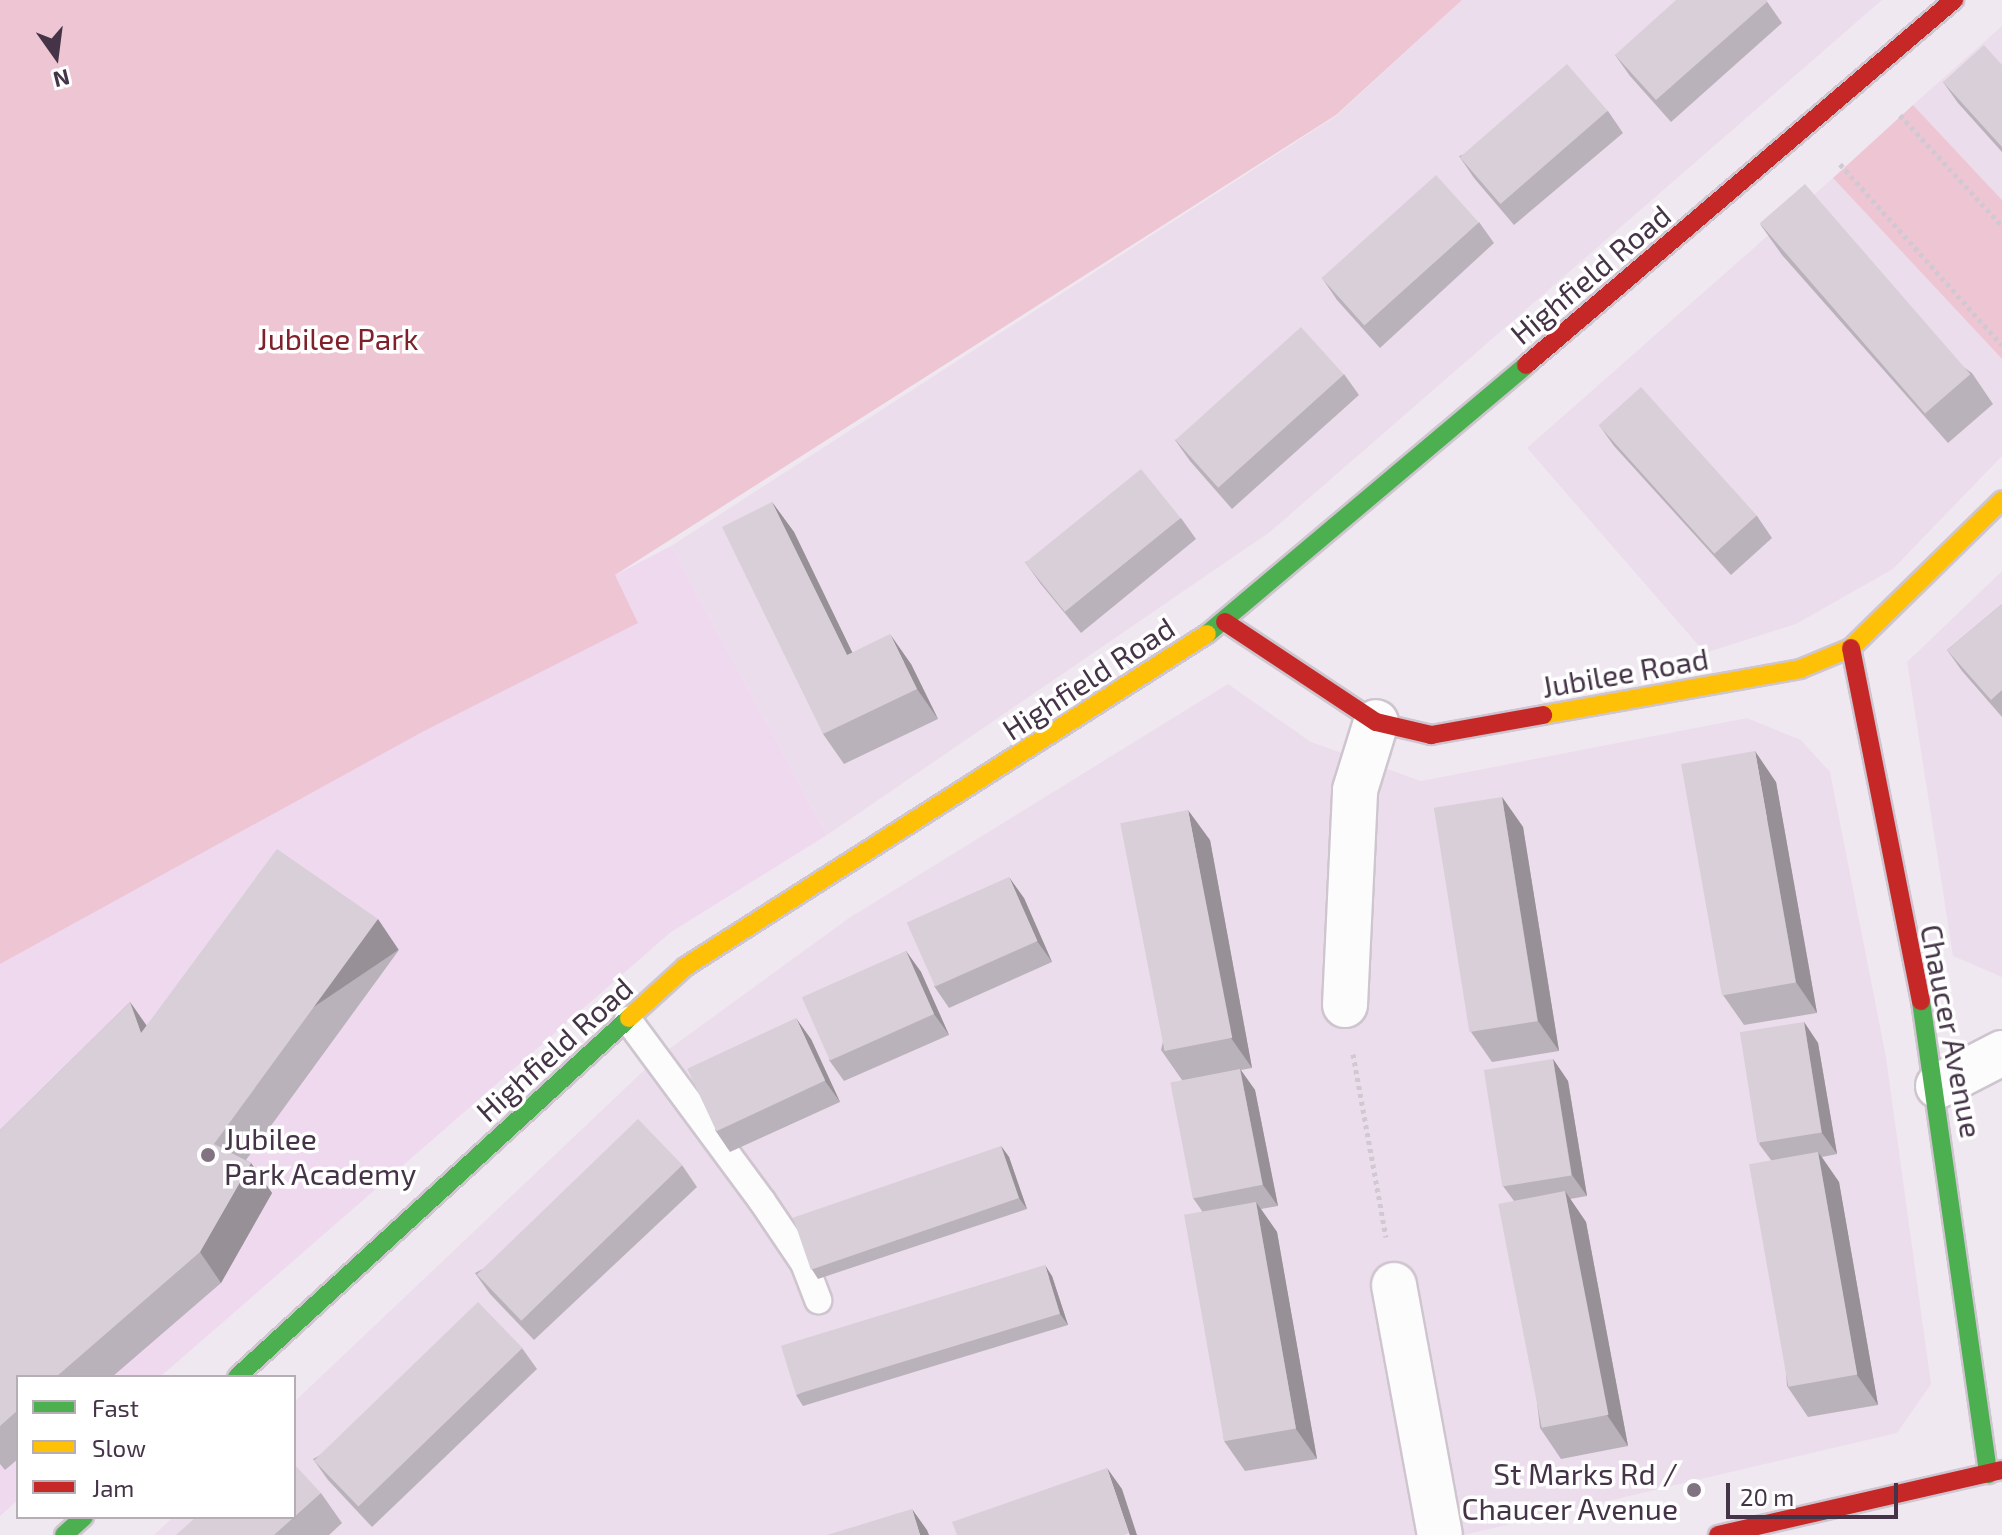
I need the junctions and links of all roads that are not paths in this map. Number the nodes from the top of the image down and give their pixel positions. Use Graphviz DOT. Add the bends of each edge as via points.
graph roads {
  1 [pos="1954,0"];
  2 [pos="2002,500"];
  3 [pos="1225,622"];
  4 [pos="1851,648"];
  5 [pos="1376,722"];
  6 [pos="1345,1005"];
  7 [pos="628,1020"];
  8 [pos="2002,1053"];
  9 [pos="1938,1086"];
  10 [pos="1394,1285"];
  11 [pos="818,1300"];
  12 [pos="239,1375"];
  13 [pos="1995,1472"];
  14 [pos="82,1519"];
  15 [pos="64,1535"];
  16 [pos="1440,1535"];
  17 [pos="1718,1535"];
  1 -- 3 [label="street, Highfield Road"];
  2 -- 4 [label="street, Jubilee Road"];
  3 -- 5 [label="street, Jubilee Road" via="1273,660"];
  3 -- 7 [label="street, Highfield Road" via="685,967"];
  4 -- 5 [label="street, Jubilee Road" via="1777,675 1431,735"];
  4 -- 9 [label="street, Chaucer Avenue"];
  5 -- 6 [label="street" via="1355,790"];
  7 -- 11 [label="lane" via="770,1213"];
  7 -- 12 [label="street, Highfield Road"];
  8 -- 9 [label="street"];
  9 -- 13 [label="street, Chaucer Avenue"];
  10 -- 16 [label="street"];
  13 -- 17 [label="street"];
  14 -- 15 [label="street"];
}
